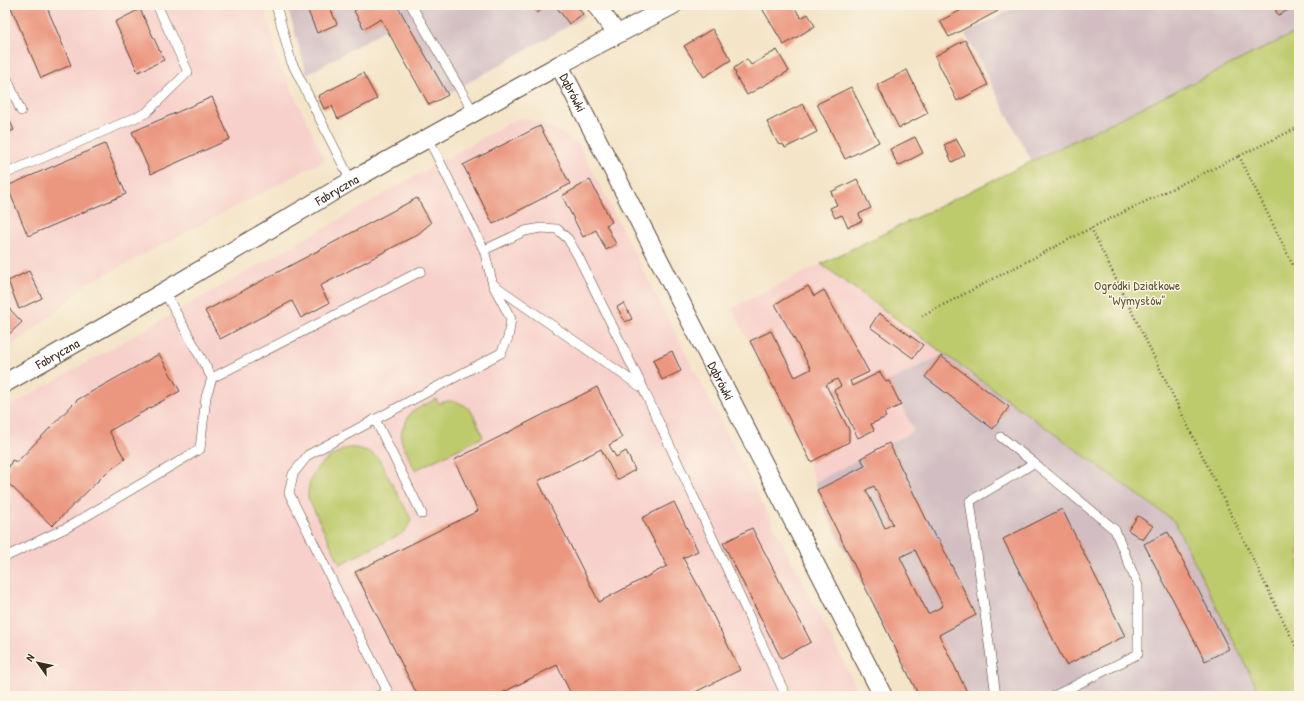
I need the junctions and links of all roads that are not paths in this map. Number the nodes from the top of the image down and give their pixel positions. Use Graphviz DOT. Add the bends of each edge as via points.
graph roads {
  1 [pos="157,5"];
  2 [pos="276,5"];
  3 [pos="411,5"];
  4 [pos="596,5"];
  5 [pos="673,5"];
  6 [pos="617,34"];
  7 [pos="559,65"];
  8 [pos="5,74"];
  9 [pos="21,111"];
  10 [pos="474,113"];
  11 [pos="428,138"];
  12 [pos="5,174"];
  13 [pos="351,181"];
  14 [pos="484,250"];
  15 [pos="421,271"];
  16 [pos="492,284"];
  17 [pos="164,291"];
  18 [pos="212,378"];
  19 [pos="5,383"];
  20 [pos="642,388"];
  21 [pos="375,419"];
  22 [pos="1001,437"];
  23 [pos="1034,463"];
  24 [pos="422,514"];
  25 [pos="5,557"];
  26 [pos="389,693"];
  27 [pos="378,696"];
  28 [pos="786,696"];
  29 [pos="883,696"];
  30 [pos="996,696"];
  31 [pos="1054,696"];
  1 -- 12 [label="lane" via="188,72 146,113"];
  2 -- 13 [label="lane" via="291,61"];
  3 -- 10 [label="lane"];
  4 -- 6 [label="street"];
  5 -- 6 [label="street, Fabryczna"];
  6 -- 7 [label="street, Fabryczna"];
  7 -- 10 [label="street, Fabryczna"];
  7 -- 29 [label="street, Dąbrówki"];
  8 -- 9 [label="lane"];
  10 -- 11 [label="street, Fabryczna"];
  11 -- 13 [label="street, Fabryczna"];
  11 -- 14 [label="lane"];
  13 -- 17 [label="street, Fabryczna"];
  14 -- 16 [label="lane"];
  14 -- 20 [label="lane" via="525,231 557,229 578,256"];
  15 -- 18 [label="lane"];
  16 -- 20 [label="lane"];
  16 -- 21 [label="lane" via="511,319 508,338 501,353"];
  17 -- 18 [label="lane"];
  17 -- 19 [label="street, Fabryczna"];
  18 -- 25 [label="lane" via="206,397 200,450 68,527"];
  20 -- 28 [label="lane"];
  21 -- 24 [label="lane"];
  21 -- 26 [label="lane" via="308,455 293,474 289,493"];
  22 -- 23 [label="lane"];
  23 -- 30 [label="lane" via="970,501"];
  23 -- 31 [label="lane" via="1115,530 1138,586 1138,654"];
  26 -- 27 [label="lane"];
}
